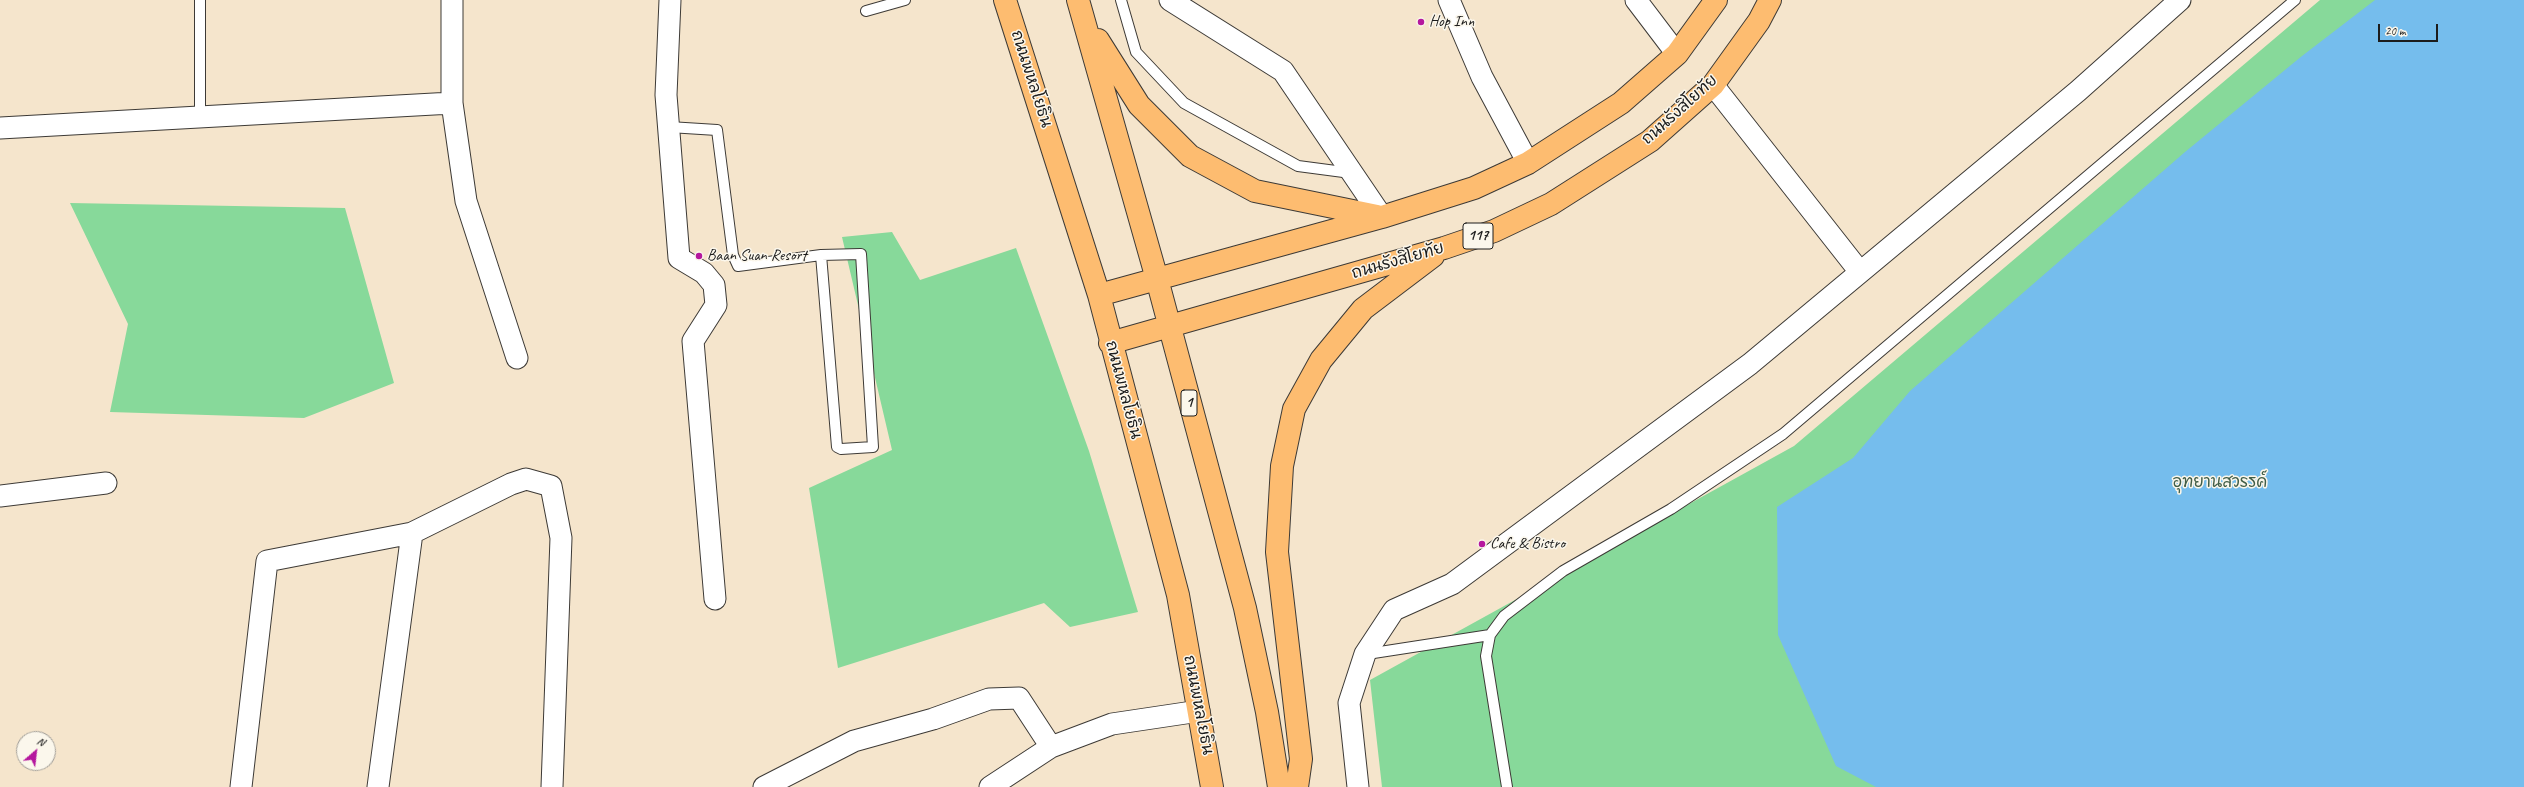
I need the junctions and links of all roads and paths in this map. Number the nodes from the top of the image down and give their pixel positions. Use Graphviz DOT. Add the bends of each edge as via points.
graph roads {
  1 [pos="200,0"];
  2 [pos="452,0"];
  3 [pos="670,0"];
  4 [pos="904,0"];
  5 [pos="1005,0"];
  6 [pos="1078,0"];
  7 [pos="1122,0"];
  8 [pos="1170,0"];
  9 [pos="1449,0"];
  10 [pos="1636,0"];
  11 [pos="1716,0"];
  12 [pos="1770,0"];
  13 [pos="2180,0"];
  14 [pos="2295,0"];
  15 [pos="866,11"];
  16 [pos="1086,22"];
  17 [pos="1677,54"];
  18 [pos="1712,85"];
  19 [pos="452,103"];
  20 [pos="200,117"];
  21 [pos="669,127"];
  22 [pos="0,128"];
  23 [pos="1528,163"];
  24 [pos="1353,173"];
  25 [pos="1382,217"];
  26 [pos="1444,248"];
  27 [pos="821,255"];
  28 [pos="1860,272"];
  29 [pos="1157,279"];
  30 [pos="1099,295"];
  31 [pos="1169,327"];
  32 [pos="1110,343"];
  33 [pos="517,358"];
  34 [pos="106,483"];
  35 [pos="0,496"];
  36 [pos="412,533"];
  37 [pos="715,599"];
  38 [pos="1490,635"];
  39 [pos="1365,654"];
  40 [pos="1199,711"];
  41 [pos="1051,747"];
  42 [pos="241,787"];
  43 [pos="378,787"];
  44 [pos="552,787"];
  45 [pos="764,787"];
  46 [pos="990,787"];
  47 [pos="1212,787"];
  48 [pos="1279,787"];
  49 [pos="1296,787"];
  50 [pos="1358,787"];
  51 [pos="1507,787"];
  1 -- 20 [label="lane"];
  2 -- 19 [label="street"];
  3 -- 21 [label="street" via="666,95"];
  4 -- 15 [label="lane"];
  5 -- 30 [label="main road, ถนนพหลโยธิน"];
  6 -- 16 [label="main road, 1"];
  7 -- 24 [label="lane" via="1136,52 1184,103 1298,166"];
  8 -- 24 [label="street" via="1283,72"];
  9 -- 23 [label="street" via="1482,77"];
  10 -- 17 [label="street"];
  11 -- 17 [label="main road"];
  12 -- 18 [label="main road, ถนนรังสิโยทัย / 117" via="1759,21"];
  13 -- 28 [label="street" via="2078,91"];
  14 -- 38 [label="lane" via="1783,434 1671,509 1563,571 1504,616"];
  16 -- 25 [label="main road" via="1140,105 1190,156 1255,191"];
  16 -- 29 [label="main road, 1"];
  17 -- 23 [label="main road" via="1621,103"];
  18 -- 26 [label="main road, ถนนรังสิโยทัย / 117" via="1650,141 1551,204 1494,231"];
  18 -- 28 [label="street"];
  19 -- 20 [label="street"];
  19 -- 33 [label="street" via="466,201"];
  20 -- 22 [label="street"];
  21 -- 27 [label="lane" via="717,130 733,255 738,266"];
  21 -- 37 [label="street" via="679,258 704,273 714,285 716,305 693,341"];
  23 -- 25 [label="main road" via="1474,188"];
  24 -- 25 [label="street"];
  25 -- 29 [label="main road"];
  26 -- 31 [label="main road, ถนนรังสิโยทัย / 117"];
  26 -- 49 [label="main road" via="1363,309 1321,360 1294,410 1282,466 1277,552 1301,759"];
  27 -- 27 [label="lane" via="837,447 873,447 861,254"];
  28 -- 39 [label="street" via="1750,364 1452,584 1394,610"];
  29 -- 30 [label="main road"];
  29 -- 31 [label="main road, 1"];
  30 -- 32 [label="main road, ถนนพหลโยธิน"];
  31 -- 32 [label="main road, ถนนรังสิโยทัย / 117"];
  31 -- 48 [label="main road, 1" via="1245,608 1267,712"];
  32 -- 40 [label="main road, ถนนพหลโยธิน" via="1178,595"];
  34 -- 35 [label="street"];
  36 -- 42 [label="street" via="267,561"];
  36 -- 43 [label="street"];
  36 -- 44 [label="street" via="511,484 526,479 551,486 561,538"];
  38 -- 39 [label="lane"];
  38 -- 51 [label="lane" via="1486,656"];
  39 -- 50 [label="street" via="1349,703"];
  40 -- 41 [label="street" via="1112,724"];
  40 -- 47 [label="main road, ถนนพหลโยธิน"];
  41 -- 45 [label="street" via="1019,698 989,699 932,719 854,741"];
  41 -- 46 [label="street"];
}
